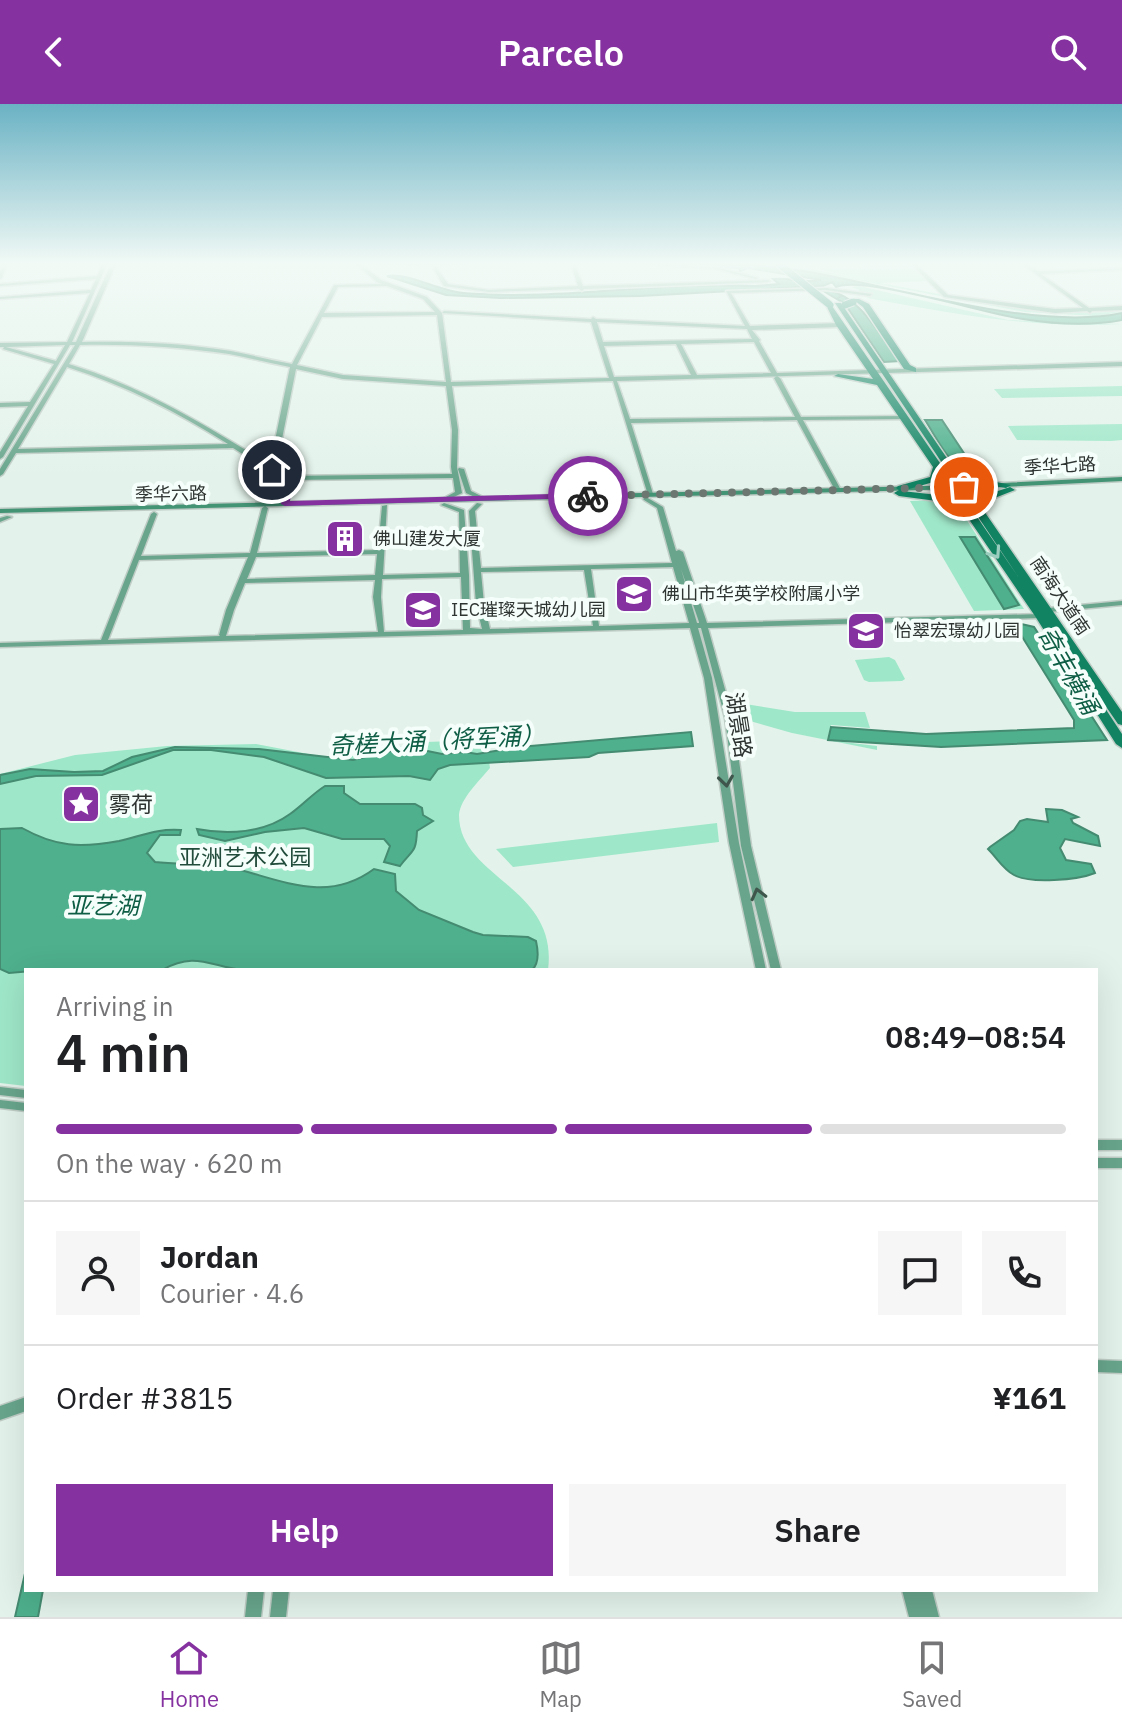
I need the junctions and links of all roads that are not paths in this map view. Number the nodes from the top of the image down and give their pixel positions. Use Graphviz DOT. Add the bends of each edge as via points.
graph roads {
  1 [pos="66,335"];
  2 [pos="74,335"];
  3 [pos="81,335"];
  4 [pos="87,335"];
  5 [pos="311,335"];
  6 [pos="444,335"];
  7 [pos="598,335"];
  8 [pos="754,335"];
  9 [pos="849,335"];
  10 [pos="859,335"];
  11 [pos="885,335"];
  12 [pos="757,340"];
  13 [pos="678,342"];
  14 [pos="29,344"];
  15 [pos="119,344"];
  16 [pos="601,344"];
  17 [pos="72,345"];
  18 [pos="151,346"];
  19 [pos="1,347"];
  20 [pos="39,347"];
  21 [pos="95,347"];
  22 [pos="70,357"];
  23 [pos="61,362"];
  24 [pos="878,362"];
  25 [pos="1122,366"];
  26 [pos="292,368"];
  27 [pos="913,372"];
  28 [pos="450,374"];
  29 [pos="842,374"];
  30 [pos="879,375"];
  31 [pos="776,376"];
  32 [pos="695,377"];
  33 [pos="613,381"];
  34 [pos="499,383"];
  35 [pos="417,384"];
  36 [pos="452,385"];
  37 [pos="490,386"];
  38 [pos="454,397"];
  39 [pos="33,404"];
  40 [pos="0,405"];
  41 [pos="904,417"];
  42 [pos="799,419"];
  43 [pos="627,421"];
  44 [pos="233,446"];
  45 [pos="924,446"];
  46 [pos="936,447"];
  47 [pos="14,451"];
  48 [pos="0,457"];
  49 [pos="938,467"];
  50 [pos="950,467"];
  51 [pos="272,470"];
  52 [pos="0,474"];
  53 [pos="456,476"];
  54 [pos="285,478"];
  55 [pos="1122,482"];
  56 [pos="1008,487"];
  57 [pos="838,490"];
  58 [pos="959,490"];
  59 [pos="899,491"];
  60 [pos="648,497"];
  61 [pos="671,499"];
  62 [pos="480,501"];
  63 [pos="445,502"];
  64 [pos="285,504"];
  65 [pos="385,506"];
  66 [pos="242,507"];
  67 [pos="265,508"];
  68 [pos="462,511"];
  69 [pos="472,511"];
  70 [pos="974,511"];
  71 [pos="1,513"];
  72 [pos="154,514"];
  73 [pos="381,552"];
  74 [pos="253,555"];
  75 [pos="136,558"];
  76 [pos="676,565"];
  77 [pos="587,567"];
  78 [pos="477,570"];
  79 [pos="465,575"];
  80 [pos="379,577"];
  81 [pos="243,581"];
  82 [pos="1122,603"];
  83 [pos="480,604"];
  84 [pos="466,605"];
  85 [pos="1036,614"];
  86 [pos="699,624"];
  87 [pos="596,625"];
  88 [pos="466,629"];
  89 [pos="381,631"];
  90 [pos="484,631"];
  91 [pos="223,635"];
  92 [pos="104,639"];
  93 [pos="0,644"];
  94 [pos="1120,718"];
  95 [pos="1122,744"];
  96 [pos="761,968"];
  97 [pos="776,968"];
  98 [pos="0,1091"];
  99 [pos="24,1094"];
  100 [pos="0,1104"];
  101 [pos="24,1107"];
  102 [pos="1098,1145"];
  103 [pos="1122,1145"];
  104 [pos="1098,1163"];
  105 [pos="1122,1163"];
  106 [pos="1098,1366"];
  107 [pos="1122,1367"];
  108 [pos="24,1405"];
  109 [pos="0,1413"];
  110 [pos="256,1592"];
  111 [pos="281,1592"];
  112 [pos="911,1592"];
  113 [pos="925,1592"];
  114 [pos="253,1617"];
  115 [pos="278,1617"];
  116 [pos="917,1617"];
  117 [pos="931,1617"];
  1 -- 14 [label="street"];
  2 -- 17 [label="street"];
  3 -- 17 [label="street"];
  4 -- 15 [label="street"];
  5 -- 26 [label="street"];
  6 -- 28 [label="street"];
  7 -- 16 [label="street, 湖景路"];
  8 -- 12 [label="street"];
  9 -- 30 [label="highway"];
  10 -- 24 [label="highway"];
  11 -- 27 [label="highway"];
  12 -- 13 [label="street"];
  12 -- 31 [label="street"];
  13 -- 16 [label="street"];
  13 -- 32 [label="street"];
  14 -- 17 [label="street"];
  14 -- 19 [label="street"];
  15 -- 17 [label="street"];
  15 -- 18 [label="street"];
  16 -- 33 [label="street, 湖景路"];
  17 -- 20 [label="street"];
  17 -- 21 [label="street"];
  17 -- 22 [label="street"];
  17 -- 23 [label="street"];
  18 -- 21 [label="street"];
  18 -- 26 [label="street"];
  19 -- 20 [label="street"];
  19 -- 23 [label="street"];
  20 -- 23 [label="street" via="51,349"];
  21 -- 22 [label="street"];
  22 -- 23 [label="street"];
  23 -- 39 [label="street"];
  23 -- 44 [label="street" via="155,398"];
  23 -- 47 [label="street"];
  24 -- 27 [label="highway"];
  24 -- 30 [label="highway"];
  25 -- 27 [label="street"];
  26 -- 35 [label="street" via="340,380"];
  26 -- 51 [label="street"];
  27 -- 30 [label="highway"];
  27 -- 30 [label="street"];
  28 -- 34 [label="street"];
  28 -- 35 [label="street"];
  28 -- 36 [label="street"];
  29 -- 30 [label="highway"];
  29 -- 30 [label="highway"];
  29 -- 31 [label="street"];
  30 -- 41 [label="highway"];
  30 -- 46 [label="highway"];
  31 -- 32 [label="street"];
  31 -- 33 [label="street"];
  31 -- 42 [label="street"];
  32 -- 33 [label="street"];
  33 -- 34 [label="street"];
  33 -- 37 [label="street"];
  33 -- 43 [label="street, 湖景路"];
  34 -- 36 [label="street"];
  35 -- 36 [label="street"];
  35 -- 38 [label="street"];
  36 -- 37 [label="street"];
  36 -- 38 [label="street"];
  37 -- 38 [label="street" via="465,389"];
  38 -- 53 [label="street"];
  38 -- 62 [label="street" via="463,477 468,492"];
  39 -- 40 [label="street"];
  39 -- 48 [label="street"];
  41 -- 42 [label="street"];
  41 -- 45 [label="highway"];
  42 -- 43 [label="street"];
  42 -- 57 [label="street"];
  43 -- 60 [label="street, 湖景路"];
  44 -- 47 [label="street"];
  44 -- 51 [label="street"];
  45 -- 46 [label="highway"];
  45 -- 49 [label="highway"];
  46 -- 50 [label="highway"];
  47 -- 52 [label="street"];
  49 -- 58 [label="highway"];
  49 -- 59 [label="highway" via="934,479"];
  50 -- 56 [label="highway"];
  50 -- 58 [label="highway"];
  51 -- 54 [label="street"];
  53 -- 54 [label="street"];
  53 -- 63 [label="street" via="459,493"];
  54 -- 64 [label="street"];
  55 -- 56 [label="main road, 季华七路"];
  56 -- 58 [label="main road, 季华七路"];
  56 -- 70 [label="highway" via="983,499"];
  57 -- 59 [label="main road, 季华六路"];
  57 -- 60 [label="main road, 季华六路"];
  58 -- 59 [label="main road, 季华六路"];
  58 -- 70 [label="highway, 南海大道南"];
  59 -- 61 [label="main road, 季华六路"];
  59 -- 70 [label="highway" via="947,499"];
  60 -- 61 [label="main road, 季华六路"];
  60 -- 62 [label="main road, 季华六路"];
  60 -- 76 [label="street, 湖景路" via="660,507"];
  61 -- 86 [label="street, 湖景路" via="665,507"];
  62 -- 63 [label="main road, 季华六路"];
  62 -- 69 [label="street"];
  63 -- 64 [label="main road, 季华六路"];
  63 -- 65 [label="main road, 季华六路"];
  63 -- 68 [label="street"];
  64 -- 66 [label="main road, 季华六路"];
  65 -- 67 [label="main road, 季华六路"];
  65 -- 73 [label="street"];
  66 -- 67 [label="main road, 季华六路"];
  66 -- 71 [label="main road, 季华六路"];
  66 -- 71 [label="main road" via="179,502 17,506"];
  66 -- 72 [label="main road"];
  67 -- 74 [label="street"];
  68 -- 69 [label="street"];
  68 -- 79 [label="street"];
  69 -- 78 [label="street"];
  70 -- 85 [label="highway, 南海大道南"];
  71 -- 72 [label="main road"];
  72 -- 75 [label="street"];
  73 -- 74 [label="street"];
  73 -- 80 [label="street"];
  74 -- 75 [label="street"];
  74 -- 81 [label="street"];
  75 -- 92 [label="street"];
  76 -- 77 [label="street"];
  76 -- 86 [label="street, 湖景路"];
  77 -- 78 [label="street"];
  77 -- 87 [label="street"];
  78 -- 83 [label="street"];
  79 -- 80 [label="street"];
  79 -- 84 [label="street"];
  80 -- 81 [label="street"];
  80 -- 89 [label="street"];
  81 -- 91 [label="street"];
  82 -- 85 [label="street"];
  83 -- 84 [label="street"];
  83 -- 90 [label="street"];
  84 -- 88 [label="street"];
  85 -- 86 [label="street"];
  85 -- 94 [label="highway, 南海大道南"];
  85 -- 95 [label="highway, 南海大道南"];
  86 -- 87 [label="street"];
  86 -- 90 [label="street"];
  86 -- 96 [label="street, 湖景路, one-way" via="734,843"];
  97 -- 86 [label="street, 湖景路, one-way" via="746,846 729,718"];
  87 -- 90 [label="street"];
  88 -- 89 [label="street"];
  88 -- 90 [label="street"];
  89 -- 91 [label="street"];
  90 -- 93 [label="street"];
  91 -- 92 [label="street"];
  92 -- 93 [label="street"];
  98 -- 99 [label="street"];
  100 -- 101 [label="street"];
  102 -- 103 [label="street"];
  104 -- 105 [label="street"];
  106 -- 107 [label="street"];
  108 -- 109 [label="street"];
  110 -- 114 [label="street"];
  111 -- 115 [label="street"];
  112 -- 116 [label="street"];
  113 -- 117 [label="street"];
}
